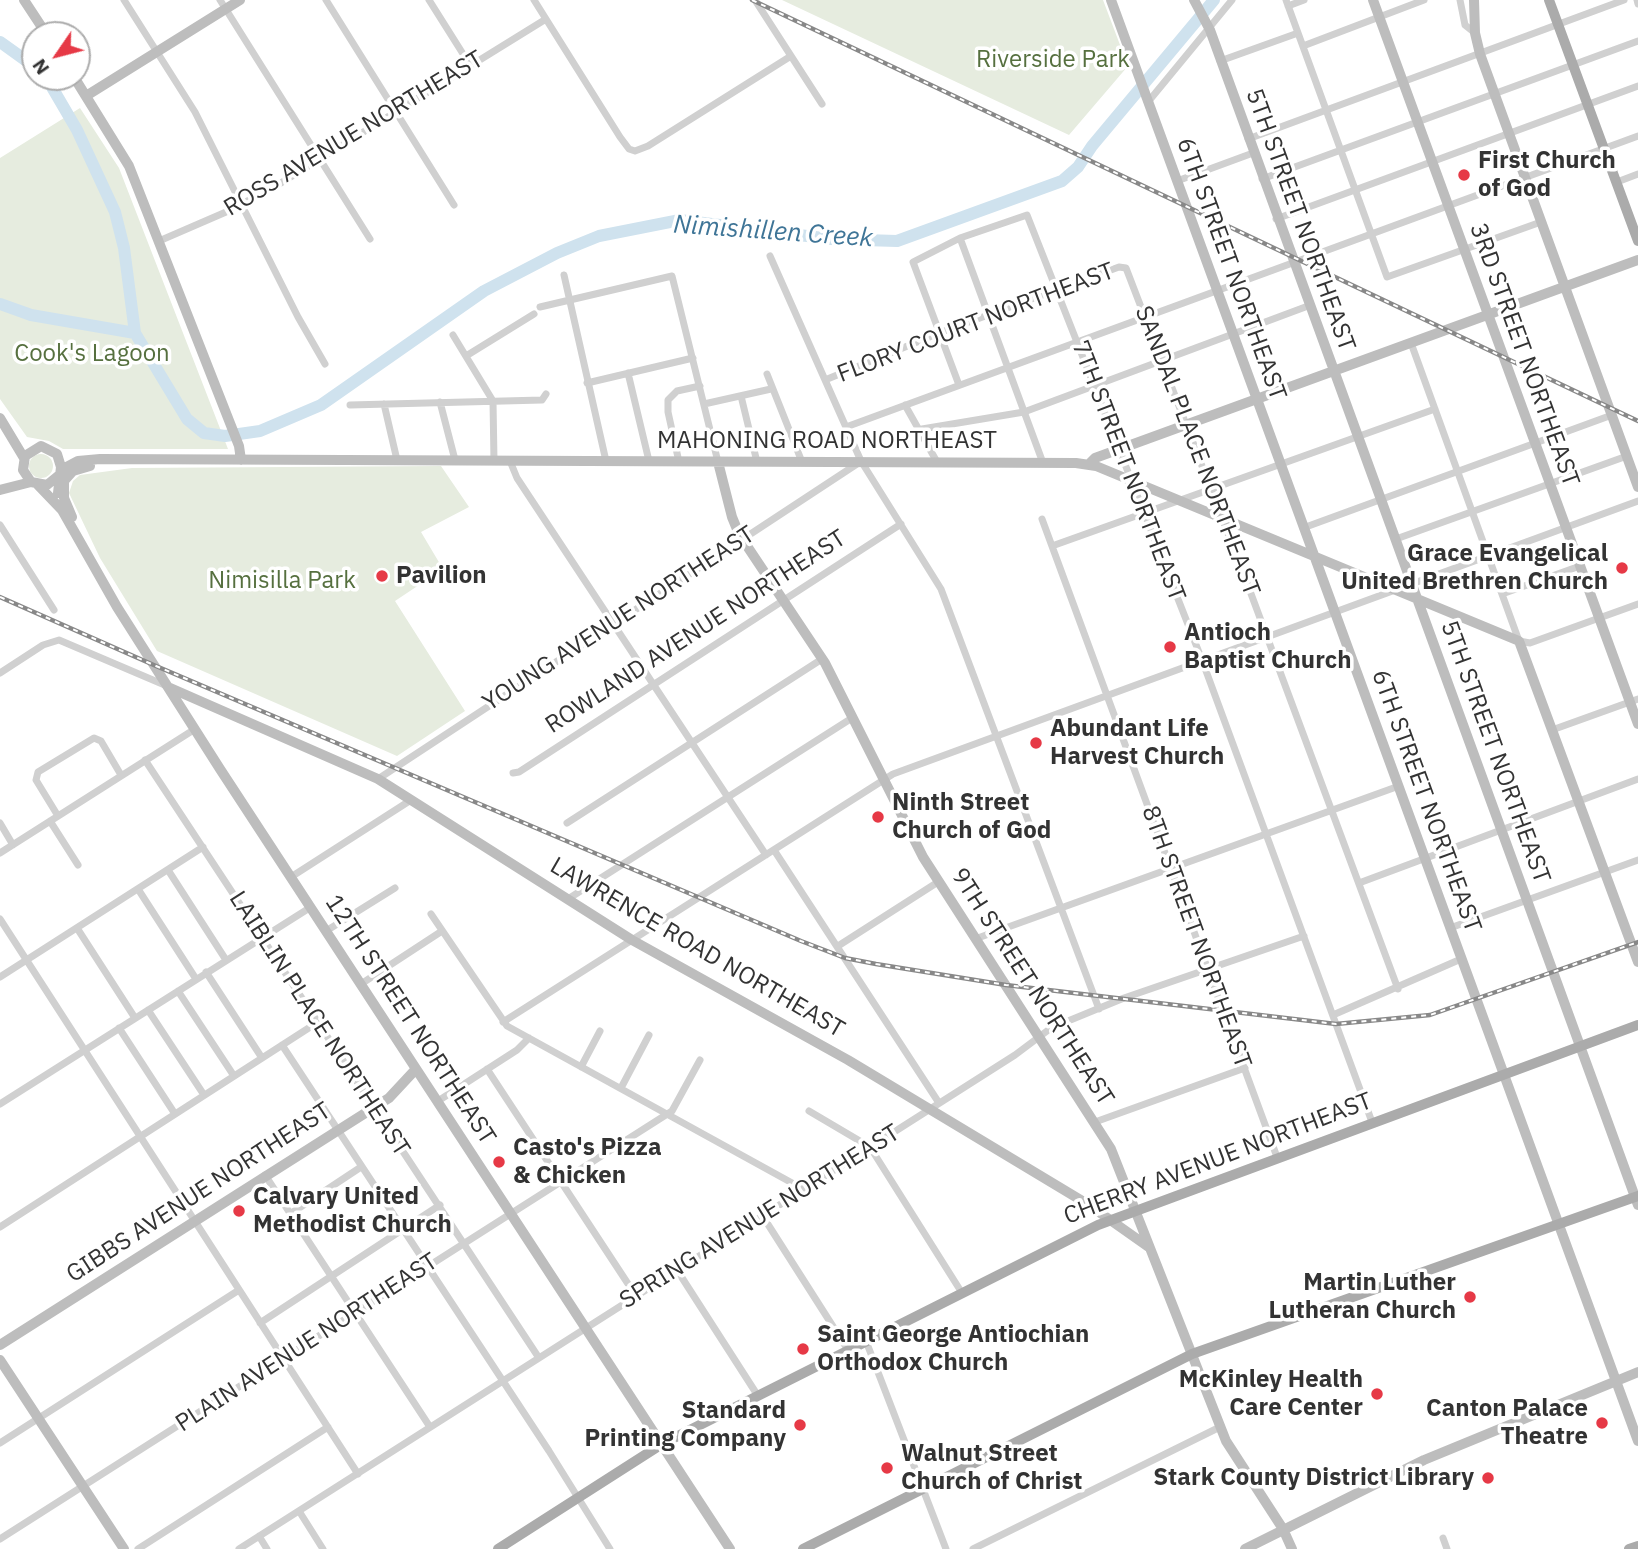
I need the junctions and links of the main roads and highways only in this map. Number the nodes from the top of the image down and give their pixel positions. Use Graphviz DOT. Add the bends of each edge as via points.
graph roads {
  1 [pos="1549,0"];
  2 [pos="1635,221"];
  3 [pos="1638,241"];
  4 [pos="1638,1025"];
  5 [pos="1637,1200"];
  6 [pos="1638,1546"];
  7 [pos="498,1549"];
  8 [pos="803,1549"];
  9 [pos="1629,1549"];
  1 -- 2 [label="main road"];
  2 -- 3 [label="main road"];
  4 -- 7 [label="main road, CHERRY AVENUE NORTHEAST" via="1112,1219 662,1444"];
  5 -- 8 [label="main road" via="1559,1223 1192,1354"];
  6 -- 9 [label="main road"];
}
